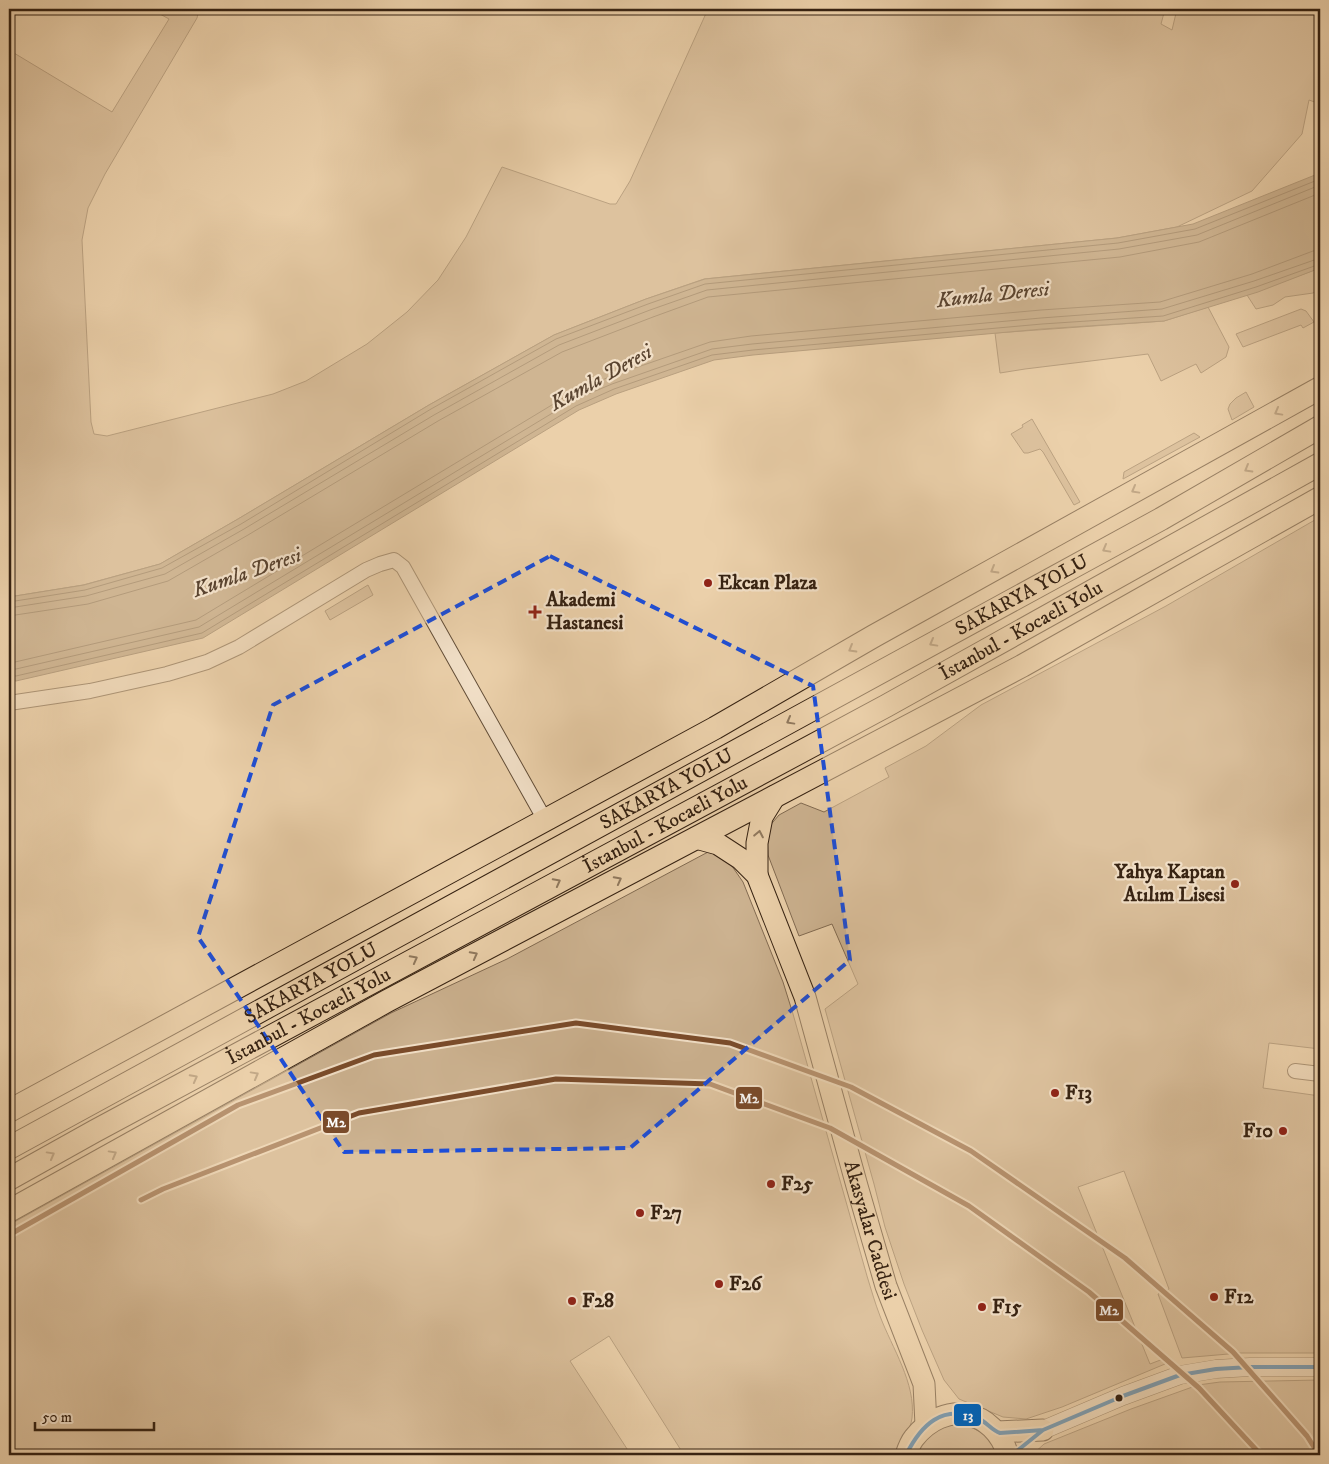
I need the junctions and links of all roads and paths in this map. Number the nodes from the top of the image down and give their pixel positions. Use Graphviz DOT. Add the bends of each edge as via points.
graph roads {
  1 [pos="1320,388"];
  2 [pos="1320,422"];
  3 [pos="1320,427"];
  4 [pos="1292,443"];
  5 [pos="1320,464"];
  6 [pos="1320,498"];
  7 [pos="1198,567"];
  8 [pos="9,703"];
  9 [pos="886,706"];
  10 [pos="775,796"];
  11 [pos="546,820"];
  12 [pos="696,838"];
  13 [pos="757,875"];
  14 [pos="1295,1070"];
  15 [pos="1320,1074"];
  16 [pos="9,1111"];
  17 [pos="9,1148"];
  18 [pos="9,1179"];
  19 [pos="9,1211"];
  20 [pos="1320,1366"];
  21 [pos="924,1384"];
  22 [pos="954,1413"];
  23 [pos="926,1425"];
  24 [pos="1043,1430"];
  25 [pos="997,1432"];
  26 [pos="906,1455"];
  27 [pos="1008,1455"];
  28 [pos="1012,1455"];
  1 -- 11 [label="highway, one-way"];
  2 -- 4 [label="highway"];
  3 -- 4 [label="highway, SAKARYA YOLU"];
  4 -- 17 [label="highway, SAKARYA YOLU, one-way" via="1160,519"];
  5 -- 9 [label="highway, İstanbul - Kocaeli Yolu"];
  6 -- 7 [label="highway"];
  7 -- 9 [label="highway"];
  7 -- 10 [label="highway" via="1022,666"];
  8 -- 11 [label="street" via="168,674 207,662 239,647 366,570 394,560 404,567"];
  18 -- 9 [label="highway, İstanbul - Kocaeli Yolu, one-way"];
  10 -- 12 [label="highway"];
  13 -- 10 [label="main road, one-way" via="757,843 762,817"];
  11 -- 16 [label="highway"];
  12 -- 13 [label="main road" via="718,844 742,859"];
  19 -- 12 [label="highway, one-way" via="378,1006"];
  13 -- 21 [label="main road, Akasyalar Caddesi" via="805,997 886,1286"];
  14 -- 15 [label="street"];
  20 -- 24 [label="street" via="1216,1369 1180,1375"];
  21 -- 22 [label="main road"];
  21 -- 23 [label="main road"];
  22 -- 23 [label="main road"];
  22 -- 25 [label="main road" via="980,1419"];
  23 -- 26 [label="main road" via="913,1439"];
  24 -- 25 [label="main road"];
  24 -- 28 [label="main road"];
  25 -- 27 [label="main road"];
}
